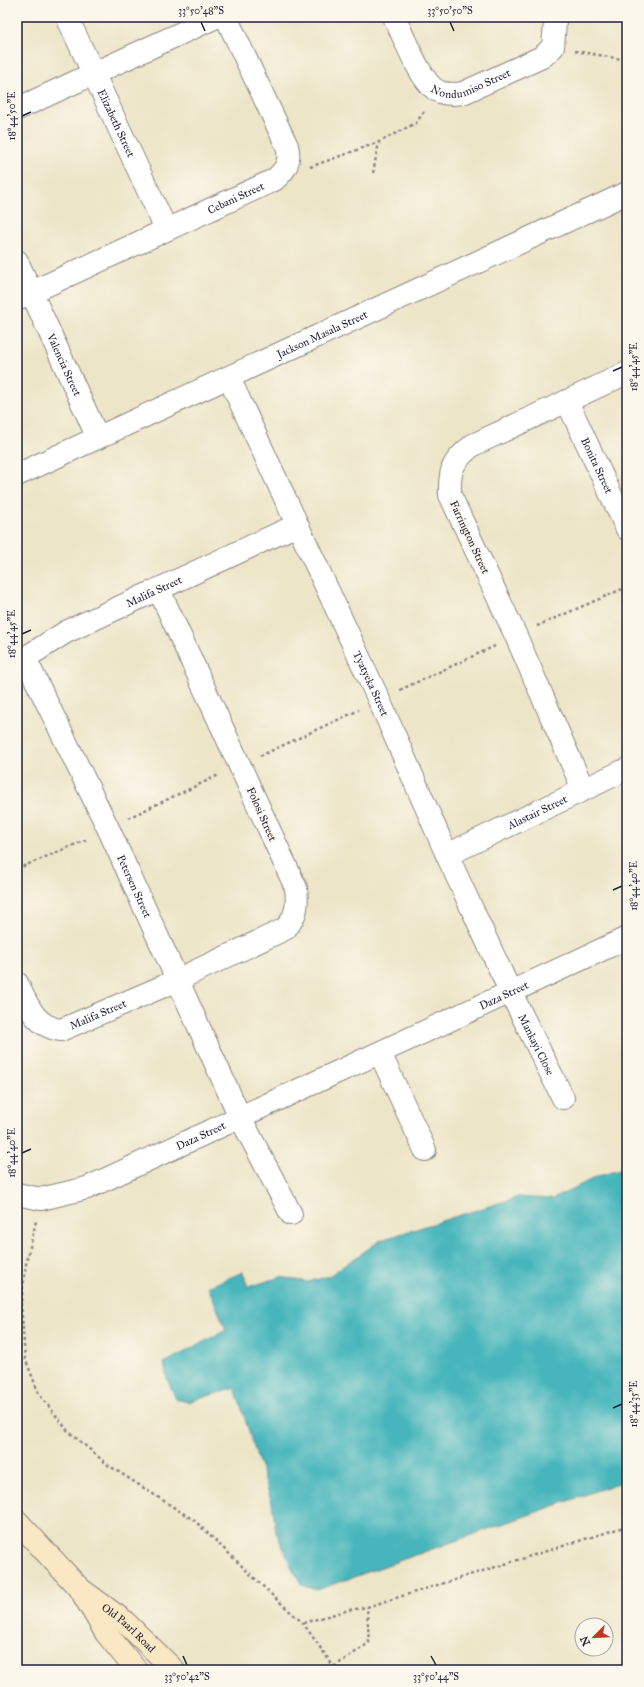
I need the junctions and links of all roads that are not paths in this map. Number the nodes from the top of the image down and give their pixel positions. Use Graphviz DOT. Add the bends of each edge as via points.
graph roads {
  1 [pos="67,17"];
  2 [pos="216,17"];
  3 [pos="226,17"];
  4 [pos="394,17"];
  5 [pos="553,17"];
  6 [pos="93,74"];
  7 [pos="17,109"];
  8 [pos="627,193"];
  9 [pos="166,229"];
  10 [pos="17,261"];
  11 [pos="24,296"];
  12 [pos="627,373"];
  13 [pos="229,378"];
  14 [pos="566,401"];
  15 [pos="98,438"];
  16 [pos="17,476"];
  17 [pos="297,525"];
  18 [pos="627,529"];
  19 [pos="159,590"];
  20 [pos="21,662"];
  21 [pos="627,769"];
  22 [pos="583,789"];
  23 [pos="447,854"];
  24 [pos="627,938"];
  25 [pos="176,980"];
  26 [pos="17,983"];
  27 [pos="510,991"];
  28 [pos="380,1053"];
  29 [pos="563,1098"];
  30 [pos="240,1117"];
  31 [pos="425,1150"];
  32 [pos="17,1194"];
  33 [pos="291,1214"];
  34 [pos="17,1521"];
  35 [pos="79,1588"];
  36 [pos="136,1670"];
  37 [pos="174,1670"];
  1 -- 6 [label="street, Elizabeth Street"];
  2 -- 6 [label="street"];
  3 -- 9 [label="street, Cebani Street" via="287,146 290,155 288,165 274,180"];
  4 -- 5 [label="street, Nondumiso Street" via="422,75 437,91 450,94 463,93 542,57 553,47"];
  6 -- 7 [label="street"];
  6 -- 9 [label="street, Elizabeth Street"];
  8 -- 13 [label="street, Jackson Masala Street"];
  9 -- 11 [label="street, Cebani Street"];
  10 -- 11 [label="street, Valencia Street"];
  11 -- 15 [label="street, Valencia Street"];
  12 -- 14 [label="street, Farrington Street"];
  13 -- 15 [label="street, Jackson Masala Street"];
  13 -- 17 [label="street, Tyatyeka Street"];
  14 -- 18 [label="street, Bonita Street"];
  14 -- 22 [label="street, Farrington Street" via="473,445 454,464 450,476 450,495 516,636"];
  15 -- 16 [label="street, Jackson Masala Street"];
  17 -- 19 [label="street, Malifa Street"];
  17 -- 23 [label="street, Tyatyeka Street" via="379,700"];
  19 -- 20 [label="street, Malifa Street" via="66,632"];
  19 -- 25 [label="street, Folosi Street" via="292,881 297,899 296,912 285,929"];
  20 -- 25 [label="street, Petersen Street" via="108,828"];
  21 -- 22 [label="street, Alastair Street"];
  22 -- 23 [label="street, Alastair Street"];
  23 -- 27 [label="street, Tyatyeka Street"];
  24 -- 27 [label="street, Daza Street"];
  25 -- 26 [label="street, Malifa Street" via="61,1030 43,1025 34,1016"];
  25 -- 30 [label="street, Petersen Street"];
  27 -- 28 [label="street, Daza Street"];
  27 -- 29 [label="street, Mankayi Close"];
  28 -- 30 [label="street, Daza Street"];
  28 -- 31 [label="street"];
  30 -- 32 [label="street, Daza Street" via="87,1188 41,1199"];
  30 -- 33 [label="street, Petersen Street"];
  34 -- 35 [label="main road, Old Paarl Road"];
  35 -- 36 [label="main road, Old Paarl Road" via="106,1633"];
  35 -- 37 [label="main road, Old Paarl Road" via="124,1621"];
}
